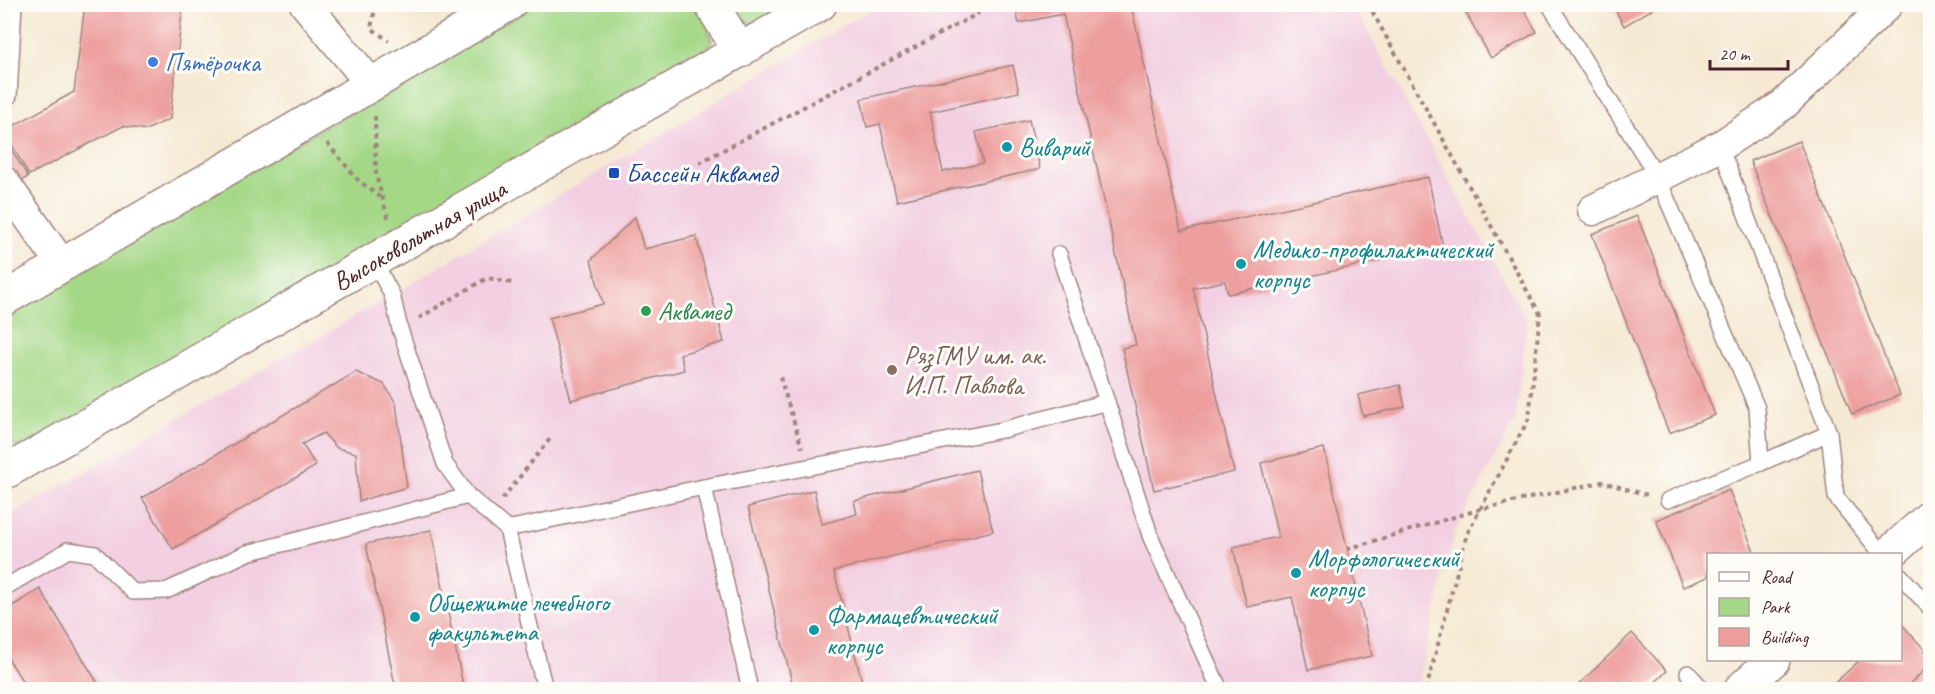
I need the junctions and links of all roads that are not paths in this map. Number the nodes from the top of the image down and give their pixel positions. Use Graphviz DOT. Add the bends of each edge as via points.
graph roads {
  1 [pos="14,4"];
  2 [pos="305,4"];
  3 [pos="509,4"];
  4 [pos="711,4"];
  5 [pos="820,4"];
  6 [pos="1549,4"];
  7 [pos="1888,4"];
  8 [pos="740,51"];
  9 [pos="376,83"];
  10 [pos="4,100"];
  11 [pos="1720,146"];
  12 [pos="1657,176"];
  13 [pos="4,182"];
  14 [pos="1593,210"];
  15 [pos="386,254"];
  16 [pos="1059,254"];
  17 [pos="63,266"];
  18 [pos="4,299"];
  19 [pos="1107,402"];
  20 [pos="1829,433"];
  21 [pos="9,461"];
  22 [pos="1761,463"];
  23 [pos="704,487"];
  24 [pos="468,496"];
  25 [pos="1668,500"];
  26 [pos="1930,517"];
  27 [pos="507,529"];
  28 [pos="1880,553"];
  29 [pos="1891,553"];
  30 [pos="1902,577"];
  31 [pos="4,588"];
  32 [pos="1930,608"];
  33 [pos="1772,661"];
  34 [pos="1688,673"];
  35 [pos="545,690"];
  36 [pos="750,690"];
  37 [pos="1220,690"];
  38 [pos="1704,690"];
  39 [pos="1740,690"];
  1 -- 10 [label="lane" via="9,96"];
  2 -- 9 [label="street"];
  3 -- 9 [label="street"];
  4 -- 8 [label="street"];
  5 -- 8 [label="street, Высоковольтная улица"];
  6 -- 12 [label="lane"];
  7 -- 11 [label="street" via="1783,105"];
  8 -- 15 [label="street, Высоковольтная улица"];
  9 -- 17 [label="street"];
  11 -- 12 [label="street"];
  11 -- 20 [label="lane"];
  12 -- 14 [label="street"];
  12 -- 22 [label="lane" via="1757,408"];
  13 -- 17 [label="street"];
  15 -- 21 [label="street, Высоковольтная улица"];
  15 -- 24 [label="lane" via="400,329 445,464"];
  16 -- 19 [label="lane"];
  17 -- 18 [label="street"];
  19 -- 23 [label="lane" via="1002,430"];
  19 -- 37 [label="lane" via="1151,538"];
  20 -- 22 [label="lane"];
  20 -- 28 [label="lane" via="1836,497"];
  22 -- 25 [label="lane"];
  23 -- 27 [label="lane"];
  23 -- 36 [label="lane"];
  24 -- 27 [label="lane"];
  24 -- 31 [label="lane" via="247,553 166,591 133,592 95,554 68,550"];
  26 -- 29 [label="street"];
  27 -- 35 [label="lane"];
  30 -- 32 [label="lane"];
  33 -- 39 [label="street"];
  34 -- 38 [label="lane"];
}
